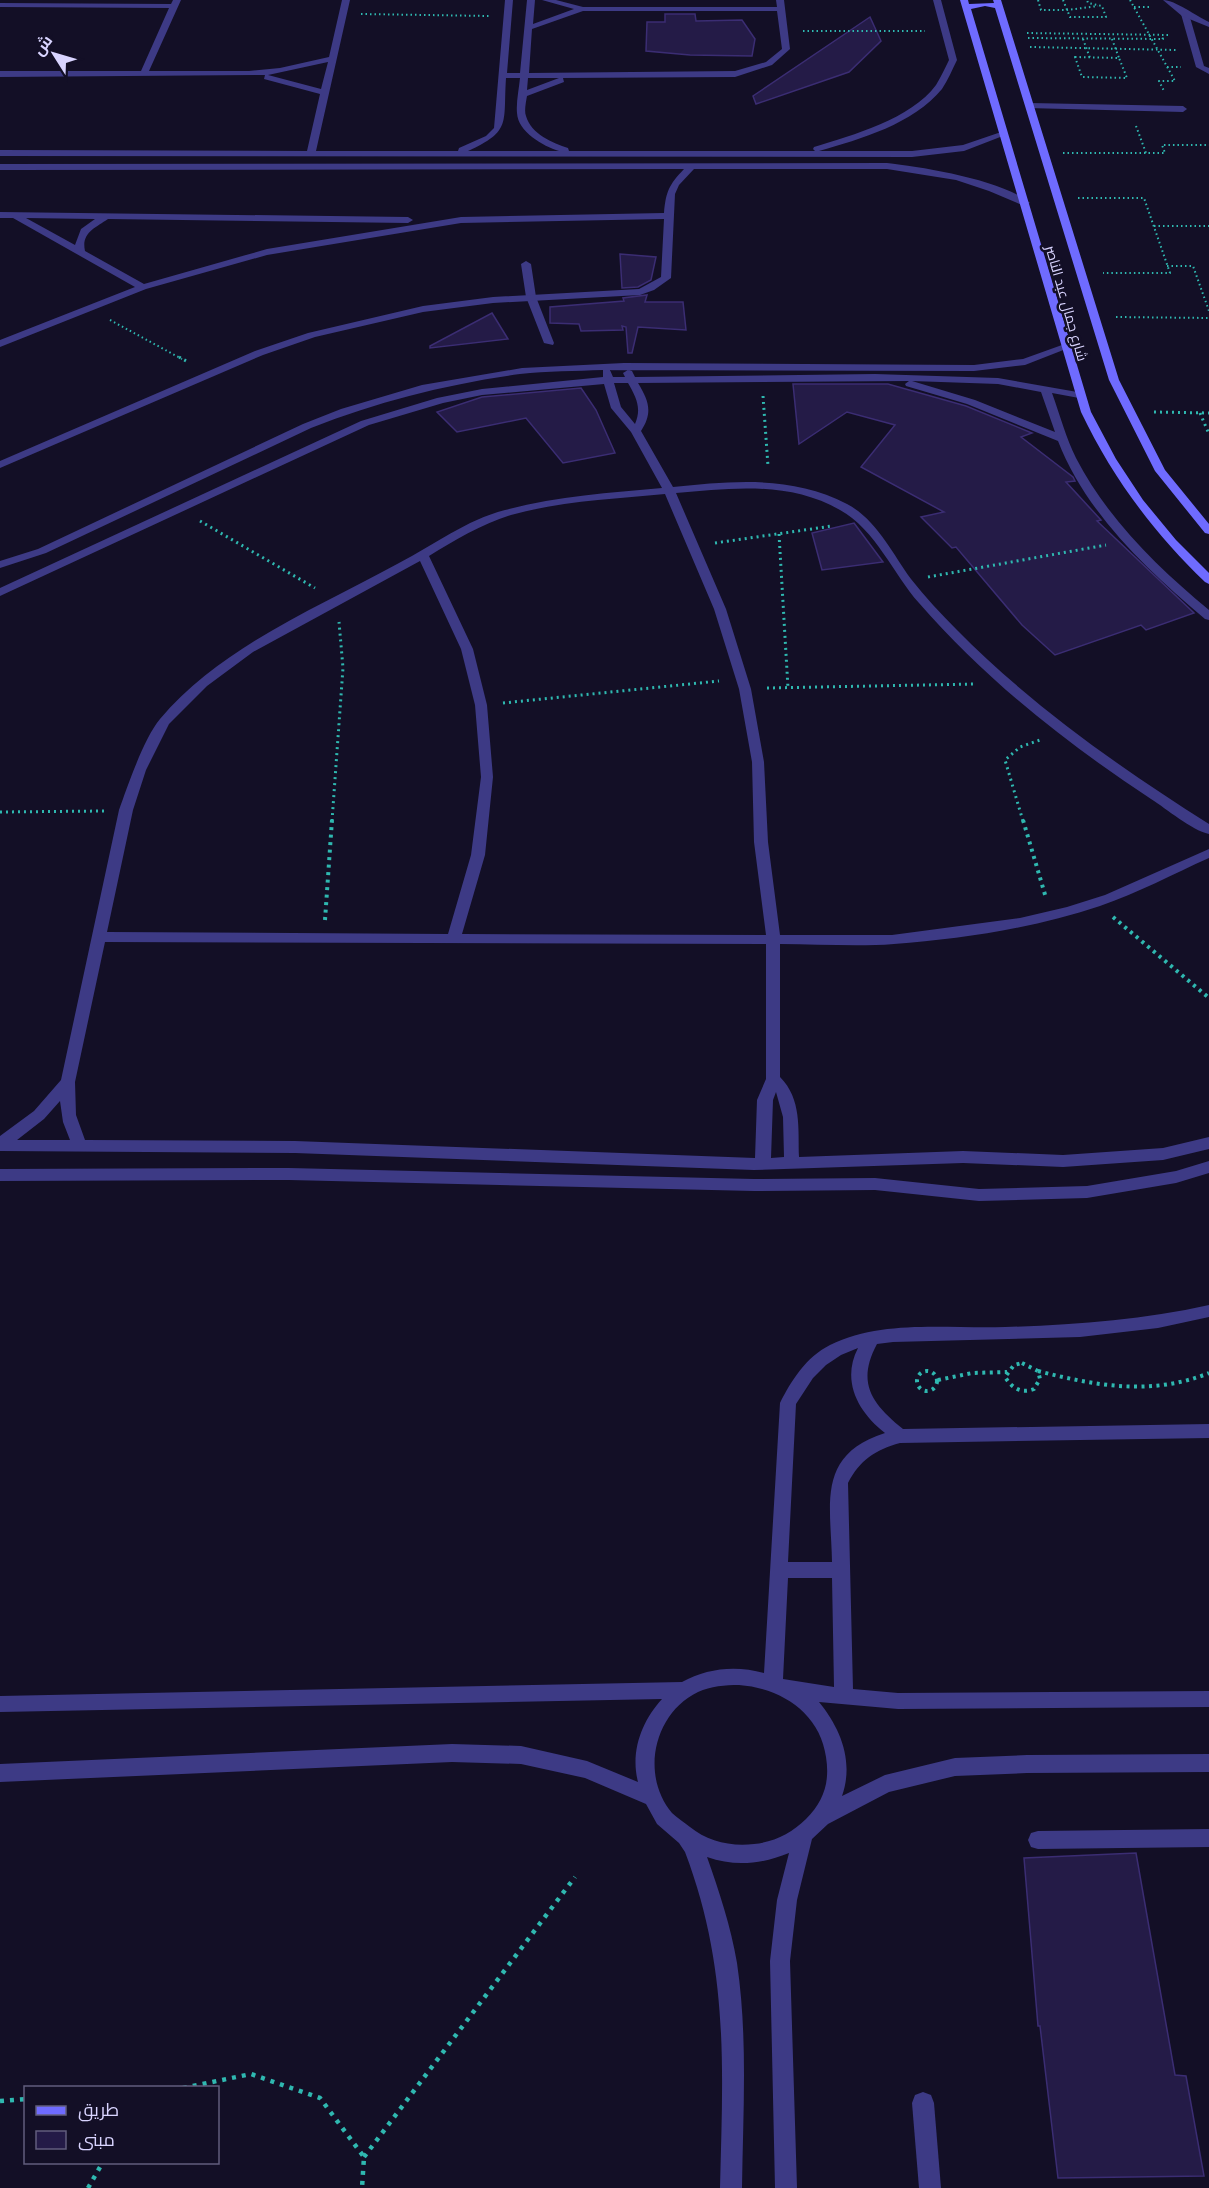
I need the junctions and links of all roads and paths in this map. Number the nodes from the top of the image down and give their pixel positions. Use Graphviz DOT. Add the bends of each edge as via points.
graph roads {
  1 [pos="346,0"];
  2 [pos="509,0"];
  3 [pos="531,0"];
  4 [pos="546,0"];
  5 [pos="937,0"];
  6 [pos="1038,0"];
  7 [pos="1063,0"];
  8 [pos="1087,0"];
  9 [pos="1130,0"];
  10 [pos="1167,0"];
  11 [pos="176,3"];
  12 [pos="965,3"];
  13 [pos="998,3"];
  14 [pos="712,4"];
  15 [pos="781,4"];
  16 [pos="0,5"];
  17 [pos="1102,6"];
  18 [pos="583,9"];
  19 [pos="1067,10"];
  20 [pos="343,14"];
  21 [pos="1185,14"];
  22 [pos="508,16"];
  23 [pos="1209,25"];
  24 [pos="529,28"];
  25 [pos="784,31"];
  26 [pos="944,31"];
  27 [pos="1122,35"];
  28 [pos="1150,35"];
  29 [pos="1161,35"];
  30 [pos="1191,38"];
  31 [pos="1009,39"];
  32 [pos="1083,39"];
  33 [pos="1112,39"];
  34 [pos="1123,39"];
  35 [pos="1152,39"];
  36 [pos="1087,48"];
  37 [pos="1116,49"];
  38 [pos="1159,49"];
  39 [pos="333,58"];
  40 [pos="1090,58"];
  41 [pos="1119,58"];
  42 [pos="533,63"];
  43 [pos="1209,71"];
  44 [pos="0,74"];
  45 [pos="144,74"];
  46 [pos="249,74"];
  47 [pos="502,76"];
  48 [pos="525,76"];
  49 [pos="572,76"];
  50 [pos="1175,81"];
  51 [pos="325,93"];
  52 [pos="523,95"];
  53 [pos="1030,106"];
  54 [pos="1130,108"];
  55 [pos="1183,109"];
  56 [pos="1004,134"];
  57 [pos="1209,145"];
  58 [pos="0,153"];
  59 [pos="232,153"];
  60 [pos="311,153"];
  61 [pos="449,153"];
  62 [pos="803,153"];
  63 [pos="1044,153"];
  64 [pos="1146,153"];
  65 [pos="580,154"];
  66 [pos="885,154"];
  67 [pos="644,166"];
  68 [pos="692,166"];
  69 [pos="887,166"];
  70 [pos="0,167"];
  71 [pos="227,167"];
  72 [pos="665,186"];
  73 [pos="1058,198"];
  74 [pos="1025,203"];
  75 [pos="0,215"];
  76 [pos="14,215"];
  77 [pos="668,216"];
  78 [pos="106,218"];
  79 [pos="461,220"];
  80 [pos="1154,226"];
  81 [pos="1209,226"];
  82 [pos="81,253"];
  83 [pos="526,264"];
  84 [pos="1167,266"];
  85 [pos="1081,273"];
  86 [pos="143,287"];
  87 [pos="531,297"];
  88 [pos="1207,304"];
  89 [pos="88,309"];
  90 [pos="1209,311"];
  91 [pos="1095,317"];
  92 [pos="1209,318"];
  93 [pos="549,343"];
  94 [pos="0,344"];
  95 [pos="1066,347"];
  96 [pos="605,366"];
  97 [pos="624,366"];
  98 [pos="948,368"];
  99 [pos="210,374"];
  100 [pos="875,377"];
  101 [pos="762,379"];
  102 [pos="951,379"];
  103 [pos="609,380"];
  104 [pos="631,380"];
  105 [pos="1046,388"];
  106 [pos="1079,395"];
  107 [pos="1129,411"];
  108 [pos="1200,413"];
  109 [pos="1209,414"];
  110 [pos="636,432"];
  111 [pos="1209,434"];
  112 [pos="1062,439"];
  113 [pos="0,465"];
  114 [pos="769,485"];
  115 [pos="669,490"];
  116 [pos="178,508"];
  117 [pos="864,521"];
  118 [pos="1209,531"];
  119 [pos="779,534"];
  120 [pos="1130,540"];
  121 [pos="691,546"];
  122 [pos="423,555"];
  123 [pos="0,565"];
  124 [pos="1209,580"];
  125 [pos="906,581"];
  126 [pos="0,592"];
  127 [pos="337,601"];
  128 [pos="1209,616"];
  129 [pos="744,684"];
  130 [pos="1006,684"];
  131 [pos="788,688"];
  132 [pos="481,705"];
  133 [pos="1072,737"];
  134 [pos="126,810"];
  135 [pos="0,812"];
  136 [pos="1209,831"];
  137 [pos="1209,853"];
  138 [pos="1097,903"];
  139 [pos="1051,916"];
  140 [pos="99,936"];
  141 [pos="323,937"];
  142 [pos="454,938"];
  143 [pos="773,938"];
  144 [pos="1209,998"];
  145 [pos="773,1079"];
  146 [pos="68,1082"];
  147 [pos="1209,1143"];
  148 [pos="0,1144"];
  149 [pos="80,1145"];
  150 [pos="792,1162"];
  151 [pos="811,1162"];
  152 [pos="763,1163"];
  153 [pos="1209,1167"];
  154 [pos="0,1175"];
  155 [pos="812,1185"];
  156 [pos="1209,1311"];
  157 [pos="873,1337"];
  158 [pos="1038,1371"];
  159 [pos="1007,1372"];
  160 [pos="1209,1373"];
  161 [pos="938,1380"];
  162 [pos="1209,1431"];
  163 [pos="900,1436"];
  164 [pos="779,1570"];
  165 [pos="841,1570"];
  166 [pos="781,1685"];
  167 [pos="684,1690"];
  168 [pos="844,1697"];
  169 [pos="1209,1699"];
  170 [pos="0,1704"];
  171 [pos="1209,1763"];
  172 [pos="0,1773"];
  173 [pos="651,1797"];
  174 [pos="822,1817"];
  175 [pos="803,1836"];
  176 [pos="1209,1838"];
  177 [pos="689,1839"];
  178 [pos="1038,1840"];
  179 [pos="575,1877"];
  180 [pos="193,2086"];
  181 [pos="24,2099"];
  182 [pos="0,2101"];
  183 [pos="923,2103"];
  184 [pos="364,2157"];
  185 [pos="102,2164"];
  186 [pos="88,2188"];
  187 [pos="362,2188"];
  188 [pos="731,2188"];
  189 [pos="786,2188"];
  190 [pos="930,2188"];
  1 -- 20 [label="street"];
  2 -- 22 [label="street"];
  3 -- 24 [label="street"];
  4 -- 18 [label="street"];
  5 -- 26 [label="street"];
  6 -- 19 [label="path" via="1041,10"];
  7 -- 19 [label="path"];
  8 -- 17 [label="path"];
  9 -- 28 [label="path"];
  10 -- 21 [label="street"];
  11 -- 16 [label="street"];
  11 -- 45 [label="street"];
  12 -- 13 [label="main road"];
  12 -- 56 [label="main road, شارع جمال عبد الناصر"];
  13 -- 31 [label="main road, شارع جمال عبد الناصر"];
  14 -- 15 [label="street"];
  14 -- 18 [label="street"];
  15 -- 25 [label="street"];
  17 -- 19 [label="path"];
  17 -- 19 [label="path" via="1106,17 1070,17"];
  18 -- 24 [label="street"];
  20 -- 22 [label="path"];
  20 -- 39 [label="street"];
  21 -- 23 [label="street"];
  21 -- 30 [label="street"];
  22 -- 47 [label="street"];
  24 -- 42 [label="street"];
  25 -- 26 [label="path"];
  25 -- 49 [label="street" via="786,50 778,60 760,69 735,74"];
  26 -- 62 [label="street" via="952,60 939,87 908,113 862,136"];
  27 -- 28 [label="path"];
  27 -- 31 [label="path"];
  27 -- 34 [label="path"];
  28 -- 29 [label="path"];
  28 -- 35 [label="path"];
  29 -- 30 [label="path"];
  29 -- 35 [label="path" via="1163,39"];
  30 -- 43 [label="street" via="1200,66"];
  31 -- 32 [label="path"];
  31 -- 36 [label="path"];
  31 -- 53 [label="main road, شارع جمال عبد الناصر"];
  32 -- 33 [label="path"];
  32 -- 36 [label="path"];
  33 -- 34 [label="path"];
  33 -- 37 [label="path"];
  34 -- 35 [label="path"];
  35 -- 38 [label="path"];
  36 -- 37 [label="path"];
  36 -- 40 [label="path"];
  37 -- 38 [label="path"];
  37 -- 41 [label="path"];
  38 -- 50 [label="path"];
  39 -- 46 [label="street" via="298,68"];
  39 -- 51 [label="street"];
  40 -- 41 [label="path"];
  40 -- 41 [label="path" via="1075,57 1082,77 1127,78"];
  42 -- 48 [label="street"];
  42 -- 49 [label="street"];
  44 -- 45 [label="street"];
  45 -- 46 [label="street"];
  46 -- 51 [label="street"];
  47 -- 48 [label="street"];
  47 -- 61 [label="street" via="498,128 472,147"];
  48 -- 49 [label="street"];
  48 -- 52 [label="street"];
  49 -- 52 [label="street"];
  51 -- 60 [label="street"];
  52 -- 65 [label="street" via="522,115 528,128 556,147"];
  53 -- 54 [label="street"];
  53 -- 63 [label="main road, شارع جمال عبد الناصر"];
  54 -- 55 [label="street"];
  54 -- 64 [label="path"];
  56 -- 66 [label="street" via="947,151"];
  56 -- 74 [label="main road, شارع جمال عبد الناصر"];
  57 -- 64 [label="path" via="1162,145 1165,153"];
  58 -- 59 [label="street"];
  59 -- 60 [label="street"];
  59 -- 71 [label="street"];
  60 -- 61 [label="street"];
  61 -- 65 [label="street"];
  62 -- 65 [label="street"];
  62 -- 66 [label="street"];
  63 -- 64 [label="path"];
  63 -- 73 [label="main road, شارع جمال عبد الناصر"];
  66 -- 69 [label="street"];
  67 -- 68 [label="street"];
  67 -- 71 [label="street"];
  67 -- 72 [label="street"];
  68 -- 69 [label="street"];
  68 -- 72 [label="street"];
  69 -- 74 [label="street" via="976,182"];
  70 -- 71 [label="street"];
  72 -- 77 [label="street"];
  73 -- 80 [label="path" via="1144,198"];
  73 -- 85 [label="main road, شارع جمال عبد الناصر"];
  74 -- 95 [label="main road, شارع جمال عبد الناصر"];
  75 -- 76 [label="street"];
  76 -- 78 [label="street"];
  76 -- 82 [label="street"];
  77 -- 79 [label="street"];
  77 -- 87 [label="street" via="666,278 660,284 640,292"];
  78 -- 79 [label="street"];
  78 -- 82 [label="street" via="94,223 80,238"];
  79 -- 86 [label="street" via="267,252"];
  80 -- 81 [label="path"];
  80 -- 84 [label="path"];
  82 -- 86 [label="street"];
  83 -- 87 [label="street"];
  84 -- 85 [label="path" via="1170,273"];
  84 -- 88 [label="path" via="1193,266"];
  85 -- 91 [label="main road, شارع جمال عبد الناصر"];
  86 -- 89 [label="street"];
  87 -- 93 [label="street"];
  87 -- 99 [label="street" via="423,309 367,321 280,346"];
  88 -- 90 [label="path"];
  89 -- 94 [label="street"];
  89 -- 99 [label="path"];
  91 -- 92 [label="path"];
  91 -- 107 [label="main road, شارع جمال عبد الناصر" via="1114,380"];
  95 -- 98 [label="street" via="1017,363"];
  95 -- 106 [label="main road, شارع جمال عبد الناصر"];
  96 -- 97 [label="street"];
  96 -- 103 [label="street"];
  96 -- 123 [label="street" via="469,379 345,411 42,551"];
  97 -- 98 [label="street"];
  97 -- 104 [label="street"];
  98 -- 102 [label="street"];
  99 -- 113 [label="street"];
  100 -- 101 [label="street"];
  100 -- 102 [label="street"];
  100 -- 112 [label="street" via="971,402"];
  101 -- 104 [label="street"];
  101 -- 114 [label="path"];
  102 -- 105 [label="street"];
  103 -- 104 [label="street"];
  103 -- 110 [label="street" via="616,408"];
  103 -- 116 [label="street" via="482,392 402,411 330,438"];
  104 -- 110 [label="street" via="646,412"];
  105 -- 106 [label="street"];
  105 -- 112 [label="street"];
  106 -- 124 [label="main road, شارع جمال عبد الناصر" via="1098,440 1134,497 1157,527"];
  107 -- 108 [label="path"];
  107 -- 118 [label="main road, شارع جمال عبد الناصر" via="1160,471"];
  108 -- 109 [label="path"];
  108 -- 111 [label="path"];
  110 -- 115 [label="street"];
  112 -- 120 [label="street" via="1084,482"];
  114 -- 115 [label="street"];
  114 -- 117 [label="street" via="823,498"];
  115 -- 121 [label="street"];
  115 -- 122 [label="street" via="558,501 506,513 460,532"];
  116 -- 126 [label="street"];
  116 -- 127 [label="path"];
  117 -- 119 [label="path"];
  117 -- 125 [label="street"];
  119 -- 121 [label="path"];
  119 -- 131 [label="path"];
  120 -- 125 [label="path"];
  120 -- 128 [label="street" via="1170,583"];
  121 -- 129 [label="street" via="720,609"];
  122 -- 127 [label="street"];
  122 -- 132 [label="street" via="467,649"];
  125 -- 130 [label="street"];
  127 -- 134 [label="street" via="249,649 202,683 164,722 140,770"];
  127 -- 141 [label="path" via="343,668"];
  129 -- 131 [label="path"];
  129 -- 132 [label="path"];
  129 -- 143 [label="street" via="758,762 761,842"];
  130 -- 131 [label="path"];
  130 -- 133 [label="street"];
  132 -- 142 [label="street" via="487,777 478,855"];
  133 -- 136 [label="street"];
  133 -- 139 [label="path" via="1043,738 1020,747 1005,760"];
  134 -- 135 [label="path"];
  134 -- 140 [label="street"];
  137 -- 138 [label="street"];
  138 -- 139 [label="street"];
  138 -- 144 [label="path"];
  139 -- 143 [label="street" via="947,935 892,940"];
  140 -- 141 [label="street"];
  140 -- 146 [label="street"];
  141 -- 142 [label="street"];
  142 -- 143 [label="street"];
  143 -- 145 [label="street"];
  145 -- 150 [label="street" via="788,1098"];
  145 -- 152 [label="street" via="765,1100"];
  146 -- 148 [label="street" via="39,1115"];
  146 -- 149 [label="street" via="68,1114"];
  147 -- 151 [label="street" via="1163,1154 1063,1161 963,1157"];
  148 -- 149 [label="street"];
  149 -- 152 [label="street" via="295,1147"];
  150 -- 151 [label="street"];
  150 -- 152 [label="street"];
  151 -- 155 [label="street"];
  153 -- 155 [label="street" via="1176,1177 1087,1192 979,1195 874,1185"];
  154 -- 155 [label="street" via="289,1174"];
  156 -- 157 [label="street" via="1069,1332"];
  157 -- 163 [label="street" via="861,1355 857,1377 864,1399 879,1420"];
  157 -- 164 [label="street" via="835,1350 806,1373 788,1403"];
  158 -- 159 [label="path" via="1022,1363"];
  158 -- 159 [label="path" via="1039,1385 1025,1392 1008,1384"];
  158 -- 160 [label="path" via="1113,1387 1186,1382"];
  159 -- 161 [label="path" via="983,1370"];
  161 -- 161 [label="path" via="926,1371 918,1374 915,1381 928,1390 936,1387"];
  162 -- 163 [label="street"];
  163 -- 165 [label="street" via="872,1443 850,1460 839,1483"];
  164 -- 165 [label="street"];
  164 -- 166 [label="street"];
  165 -- 168 [label="street"];
  166 -- 167 [label="street" via="743,1676 712,1679"];
  166 -- 168 [label="street"];
  166 -- 174 [label="street" via="818,1713 836,1746 838,1783"];
  167 -- 170 [label="street"];
  167 -- 173 [label="street" via="655,1719 643,1757"];
  168 -- 169 [label="street" via="898,1701"];
  171 -- 174 [label="street" via="955,1767 885,1784"];
  172 -- 173 [label="street" via="452,1753 520,1755 587,1770"];
  173 -- 177 [label="street" via="666,1821"];
  174 -- 175 [label="street"];
  175 -- 177 [label="street" via="777,1850 747,1854 717,1851"];
  175 -- 189 [label="street" via="787,1900 780,1961"];
  176 -- 178 [label="street"];
  177 -- 188 [label="street" via="713,1902 726,1964 732,2031"];
  179 -- 184 [label="path"];
  180 -- 184 [label="path" via="251,2074 320,2098"];
  181 -- 182 [label="path"];
  183 -- 190 [label="street"];
  184 -- 187 [label="path"];
  185 -- 186 [label="path"];
}
